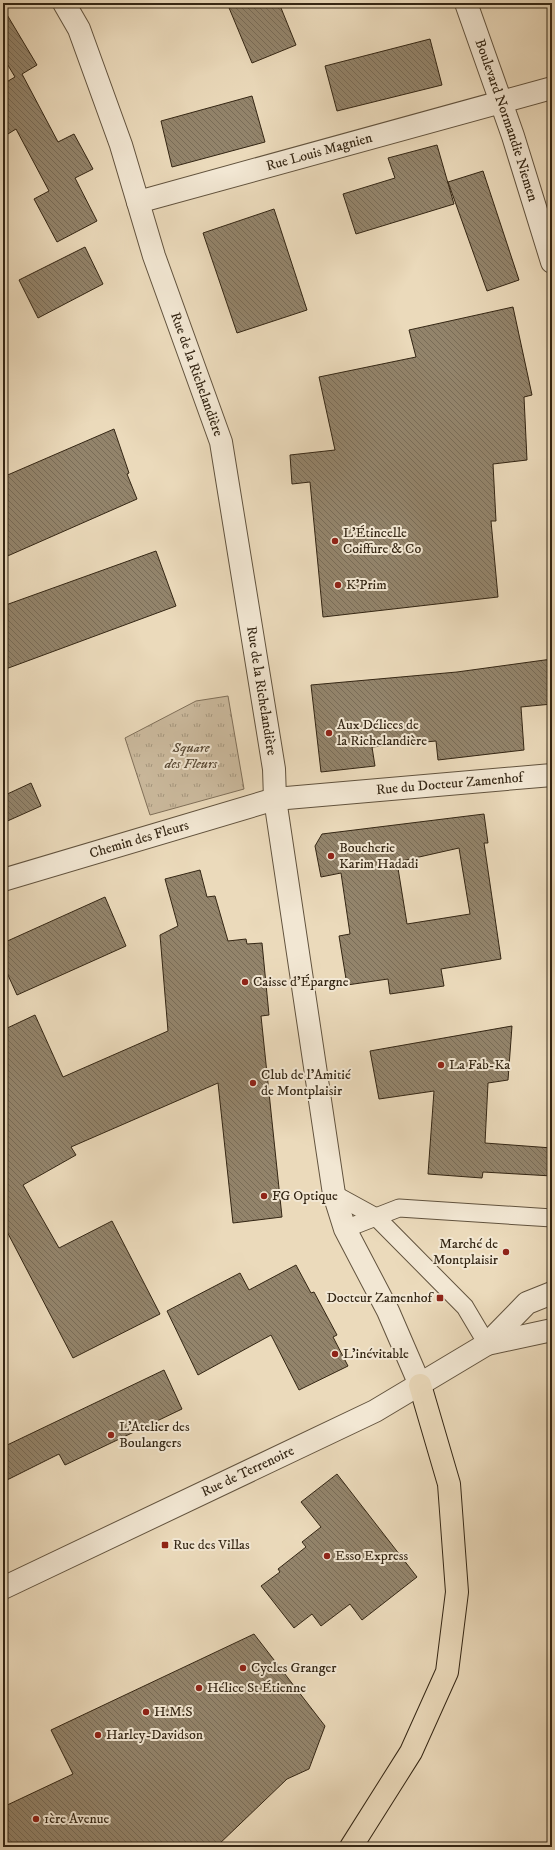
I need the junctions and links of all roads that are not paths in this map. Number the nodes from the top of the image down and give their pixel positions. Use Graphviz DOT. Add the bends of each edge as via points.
graph roads {
  1 [pos="64,3"];
  2 [pos="466,3"];
  3 [pos="552,88"];
  4 [pos="501,102"];
  5 [pos="138,202"];
  6 [pos="552,262"];
  7 [pos="552,775"];
  8 [pos="275,800"];
  9 [pos="3,880"];
  10 [pos="334,1194"];
  11 [pos="376,1217"];
  12 [pos="552,1218"];
  13 [pos="345,1229"];
  14 [pos="552,1293"];
  15 [pos="552,1330"];
  16 [pos="487,1344"];
  17 [pos="420,1385"];
  18 [pos="3,1588"];
  19 [pos="351,1847"];
  1 -- 5 [label="street, Rue de la Richelandière" via="79,29 121,145"];
  2 -- 4 [label="street, Boulevard Normandie Niemen"];
  3 -- 4 [label="street, Rue Louis Magnien"];
  4 -- 5 [label="street, Rue Louis Magnien"];
  4 -- 6 [label="street, Boulevard Normandie Niemen"];
  5 -- 8 [label="street, Rue de la Richelandière" via="154,256 221,442 274,769"];
  7 -- 8 [label="street, Rue du Docteur Zamenhof"];
  8 -- 9 [label="street, Chemin des Fleurs"];
  8 -- 10 [label="street, Rue de la Richelandière"];
  10 -- 11 [label="lane"];
  10 -- 13 [label="street, Rue de la Richelandière"];
  11 -- 12 [label="lane" via="399,1208"];
  11 -- 13 [label="lane"];
  11 -- 16 [label="lane" via="465,1307"];
  13 -- 17 [label="street, Rue de la Richelandière" via="388,1311"];
  14 -- 16 [label="street, Rue de Terrenoire" via="527,1303"];
  15 -- 16 [label="street, Rue de Terrenoire"];
  16 -- 17 [label="street, Rue de Terrenoire"];
  17 -- 18 [label="street, Rue de Terrenoire" via="375,1411"];
  17 -- 19 [label="highway" via="449,1484 457,1592 447,1672 411,1752"];
}
